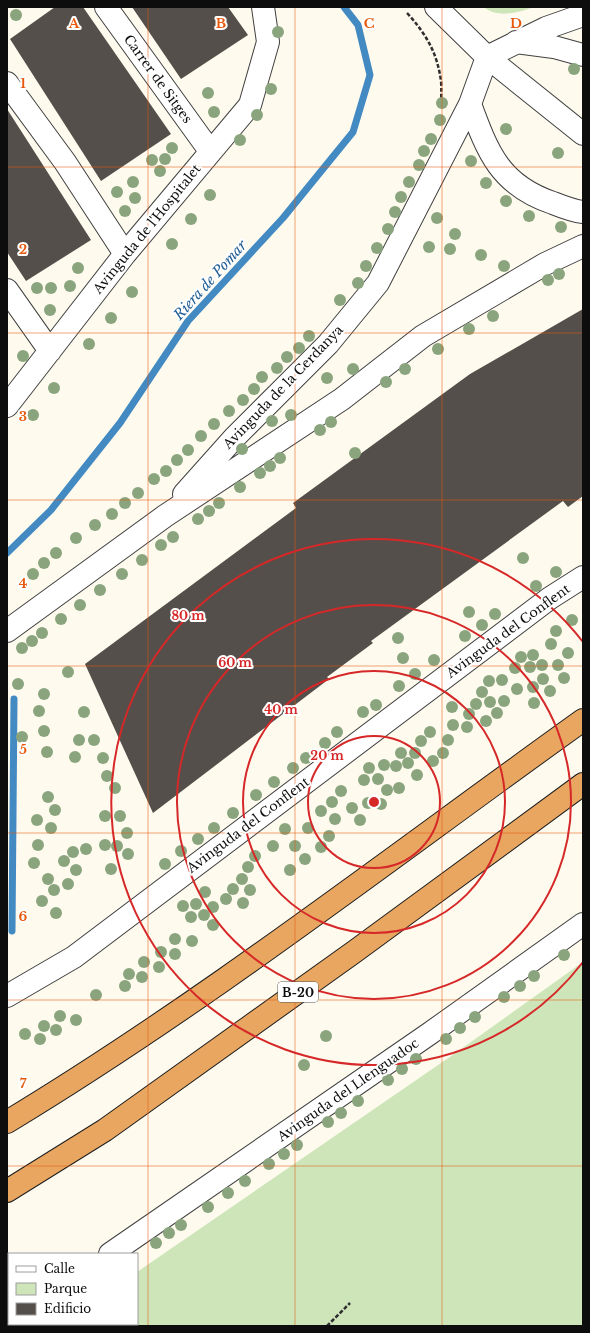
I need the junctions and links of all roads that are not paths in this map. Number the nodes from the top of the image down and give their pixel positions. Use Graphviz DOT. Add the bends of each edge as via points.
graph roads {
  1 [pos="106,7"];
  2 [pos="262,7"];
  3 [pos="436,7"];
  4 [pos="583,15"];
  5 [pos="516,42"];
  6 [pos="583,55"];
  7 [pos="487,57"];
  8 [pos="7,83"];
  9 [pos="470,104"];
  10 [pos="583,134"];
  11 [pos="210,151"];
  12 [pos="583,212"];
  13 [pos="583,246"];
  14 [pos="125,254"];
  15 [pos="7,290"];
  16 [pos="50,351"];
  17 [pos="7,406"];
  18 [pos="165,516"];
  19 [pos="583,577"];
  20 [pos="7,631"];
  21 [pos="583,720"];
  22 [pos="583,784"];
  23 [pos="583,924"];
  24 [pos="7,996"];
  25 [pos="7,1122"];
  26 [pos="7,1191"];
  27 [pos="111,1253"];
  1 -- 11 [label="street, Carrer de Sitges"];
  2 -- 11 [label="street, Avinguda de l'Hospitalet" via="268,42 250,105"];
  3 -- 7 [label="street"];
  4 -- 5 [label="street"];
  5 -- 6 [label="street" via="554,47"];
  5 -- 7 [label="street"];
  7 -- 9 [label="street, Avinguda de la Cerdanya"];
  7 -- 10 [label="street"];
  8 -- 14 [label="street" via="65,162"];
  9 -- 12 [label="street" via="484,143 504,173 533,196"];
  9 -- 18 [label="street, Avinguda de la Cerdanya" via="378,283 328,344 234,438"];
  11 -- 14 [label="street, Avinguda de l'Hospitalet"];
  13 -- 18 [label="street, Avinguda de la Cerdanya" via="545,264 423,336 342,398"];
  14 -- 16 [label="street, Avinguda de l'Hospitalet"];
  15 -- 16 [label="street"];
  16 -- 17 [label="street, Avinguda de l'Hospitalet"];
  18 -- 20 [label="street, Avinguda de la Cerdanya"];
  19 -- 24 [label="street, Avinguda del Conflent" via="550,598 74,957"];
  21 -- 25 [label="highway" via="246,963 71,1084"];
  22 -- 26 [label="highway, B-20" via="354,952 104,1130"];
  23 -- 27 [label="street, Avinguda del Llenguadoc"];
}
